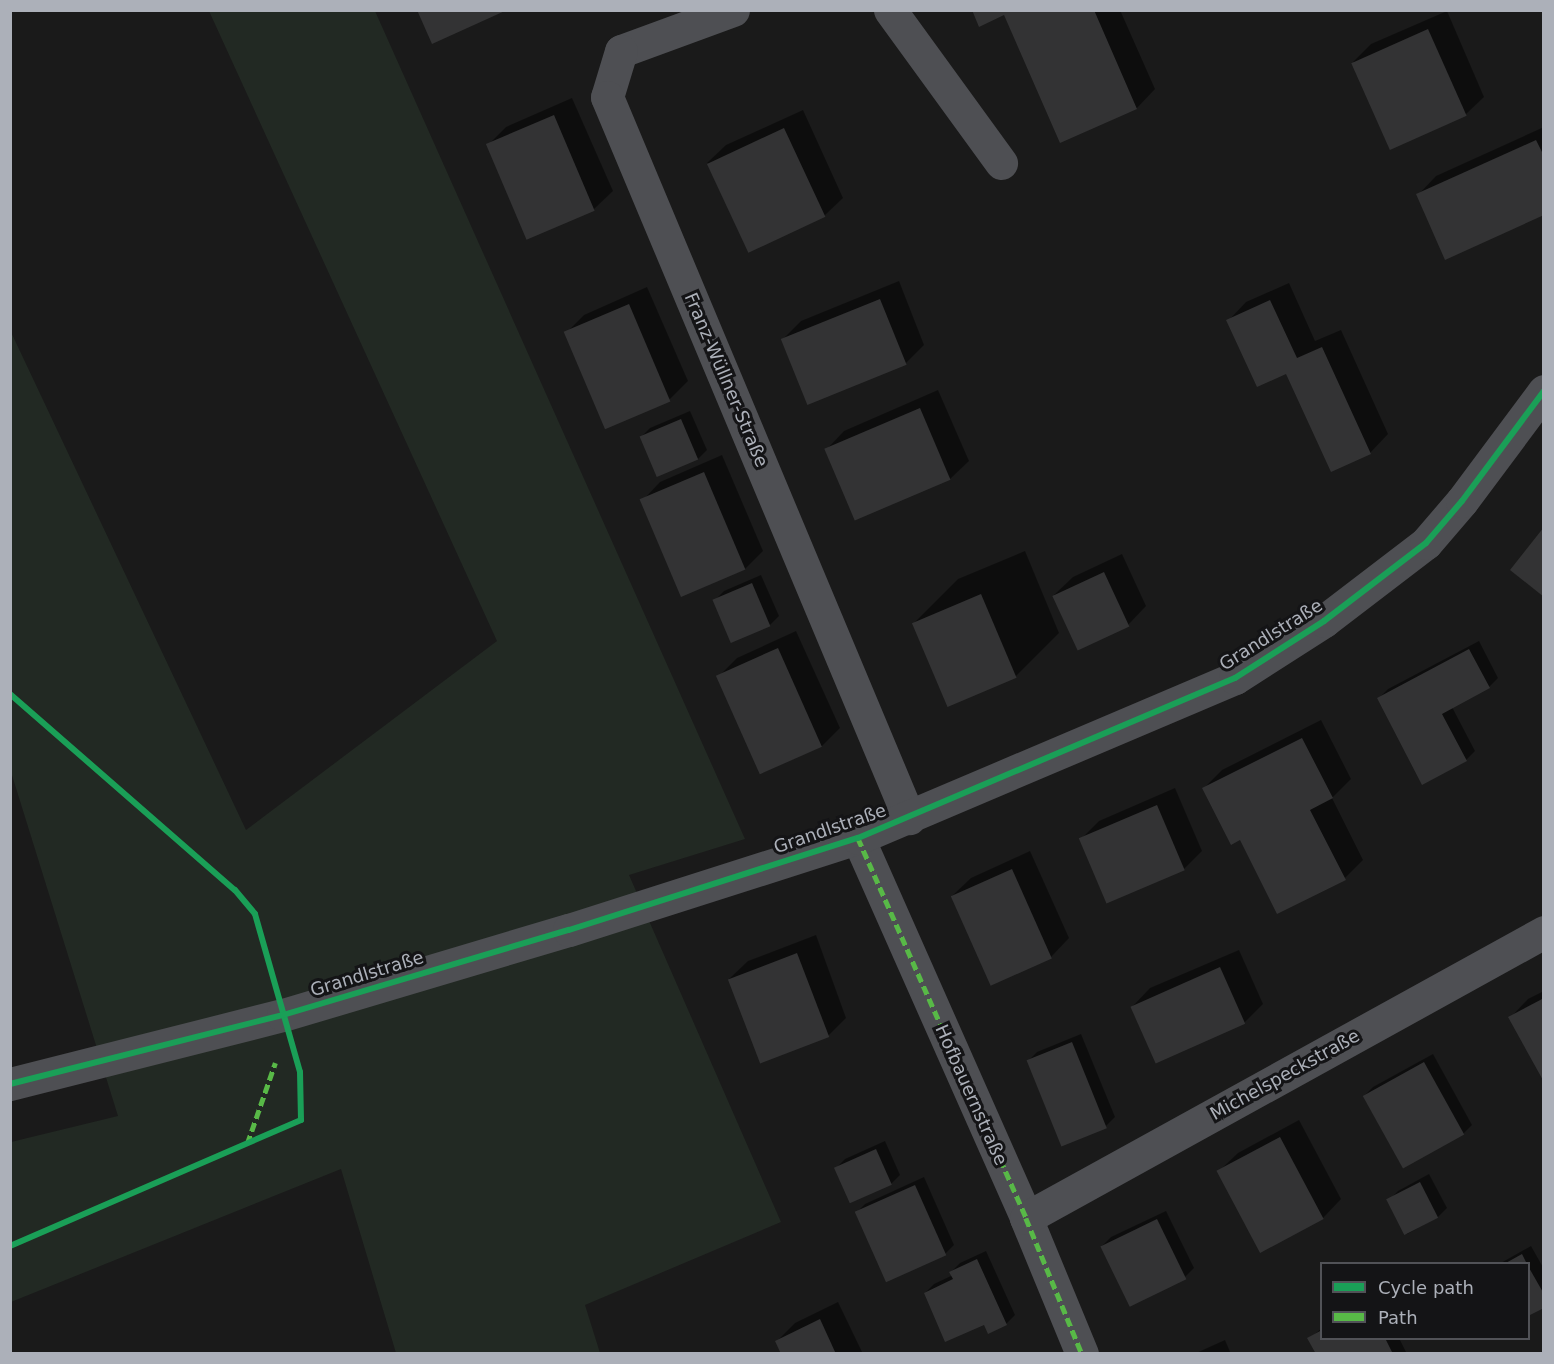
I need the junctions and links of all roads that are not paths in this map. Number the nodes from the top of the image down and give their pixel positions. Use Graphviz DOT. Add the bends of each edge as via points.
graph roads {
  1 [pos="734,10"];
  2 [pos="890,10"];
  3 [pos="1001,163"];
  4 [pos="1544,391"];
  5 [pos="909,818"];
  6 [pos="858,838"];
  7 [pos="1544,932"];
  8 [pos="10,1084"];
  9 [pos="1026,1218"];
  10 [pos="1082,1353"];
  1 -- 5 [label="street, Franz-Wüllner-Straße" via="621,51 607,97"];
  2 -- 3 [label="street"];
  4 -- 5 [label="street, Grandlstraße" via="1426,543 1324,621 1235,678"];
  5 -- 6 [label="street, Grandlstraße"];
  6 -- 8 [label="street, Grandlstraße" via="283,1015"];
  6 -- 9 [label="street, Hofbauernstraße"];
  7 -- 9 [label="street, Michelspeckstraße"];
  9 -- 10 [label="street, Hofbauernstraße"];
}
